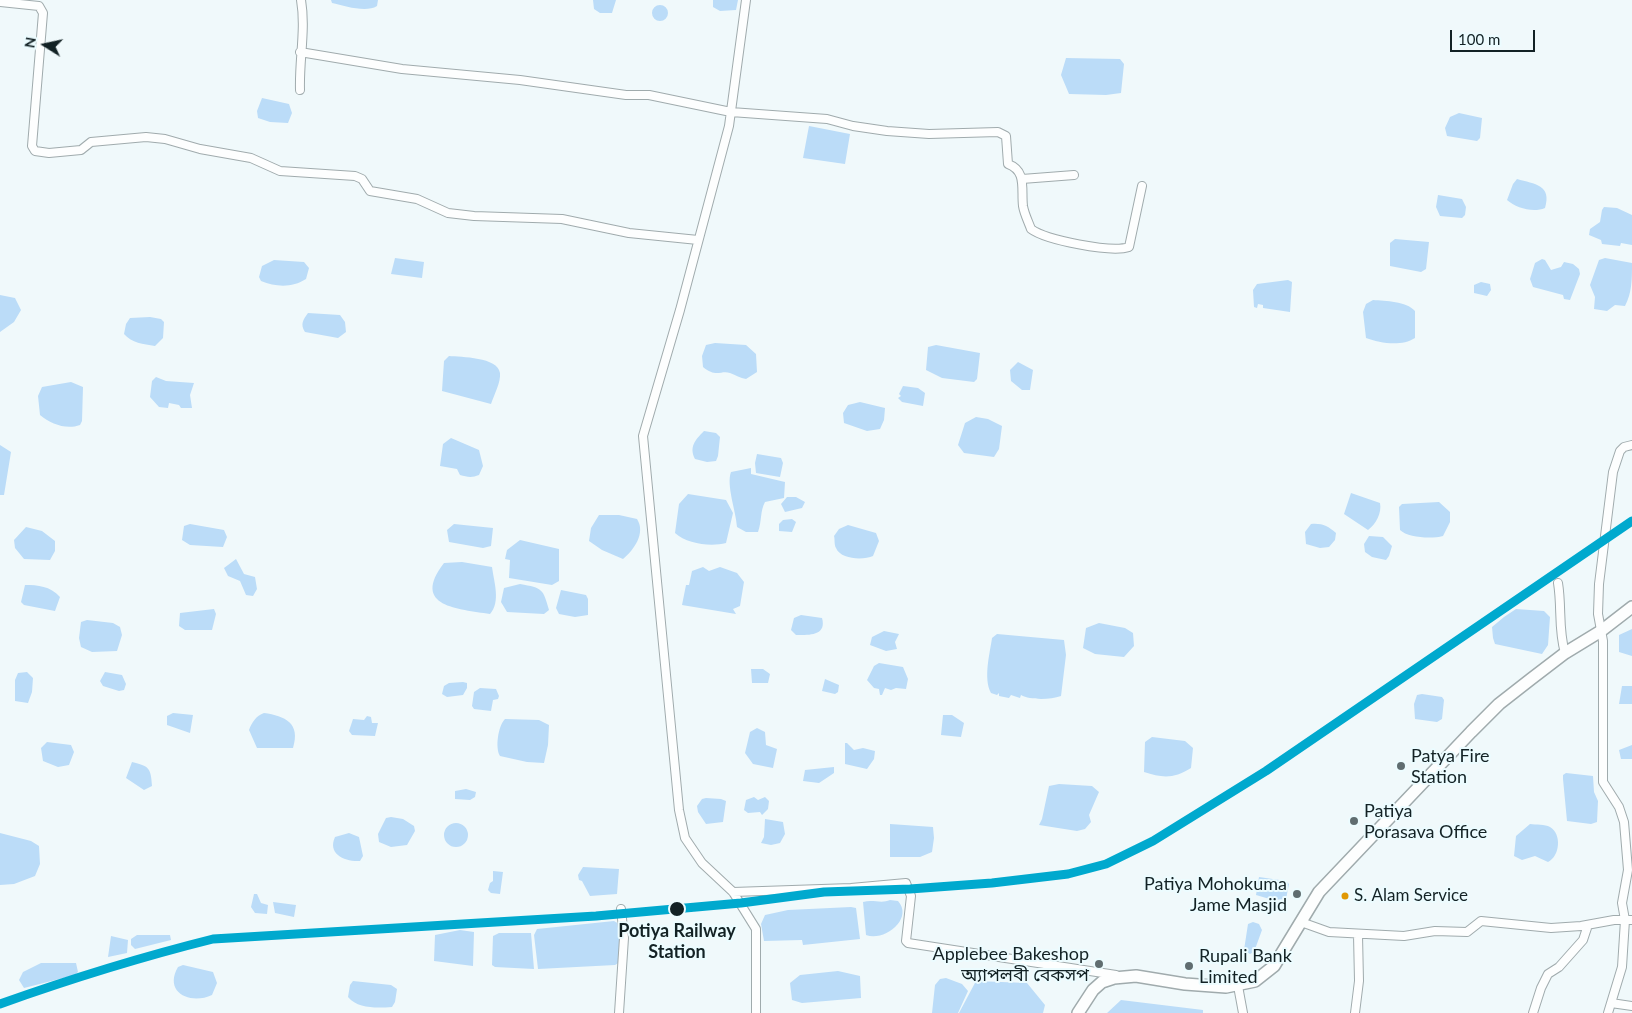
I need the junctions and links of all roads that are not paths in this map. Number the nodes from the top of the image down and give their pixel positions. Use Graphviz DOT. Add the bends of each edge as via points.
graph roads {
  1 [pos="301,0"];
  2 [pos="746,0"];
  3 [pos="0,2"];
  4 [pos="300,52"];
  5 [pos="300,90"];
  6 [pos="731,112"];
  7 [pos="1074,175"];
  8 [pos="1022,179"];
  9 [pos="1142,186"];
  10 [pos="698,240"];
  11 [pos="1632,445"];
  12 [pos="1558,583"];
  13 [pos="1632,607"];
  14 [pos="1601,631"];
  15 [pos="1565,653"];
  16 [pos="734,892"];
  17 [pos="621,908"];
  18 [pos="1628,920"];
  19 [pos="1301,922"];
  20 [pos="1588,925"];
  21 [pos="1358,935"];
  22 [pos="1124,976"];
  23 [pos="1238,986"];
  24 [pos="1611,1003"];
  25 [pos="1632,1006"];
  26 [pos="619,1013"];
  27 [pos="756,1013"];
  28 [pos="1078,1013"];
  29 [pos="1243,1013"];
  30 [pos="1355,1013"];
  31 [pos="1533,1013"];
  32 [pos="1608,1013"];
  1 -- 4 [label="street" via="304,14"];
  2 -- 6 [label="street"];
  3 -- 10 [label="street" via="39,6 43,12 32,146 35,150 49,153 81,150 91,142 146,137 165,139 251,158 280,172 355,176 362,179 370,192 417,199 448,213 562,218 629,233"];
  4 -- 5 [label="street"];
  4 -- 6 [label="street" via="402,69 649,95"];
  6 -- 8 [label="street" via="827,119 887,131 929,134 998,132 1006,136 1008,164 1016,167"];
  6 -- 10 [label="street"];
  7 -- 8 [label="street"];
  8 -- 9 [label="street" via="1023,207 1033,230 1102,248 1129,247"];
  10 -- 16 [label="street" via="643,436 679,810 685,838 702,863"];
  11 -- 14 [label="street" via="1620,451 1611,481 1599,584"];
  12 -- 15 [label="street" via="1561,600 1559,628"];
  13 -- 14 [label="highway"];
  14 -- 15 [label="highway"];
  14 -- 18 [label="street" via="1603,782 1619,807 1624,822 1628,870 1622,902"];
  15 -- 19 [label="highway" via="1499,704 1471,732 1319,892"];
  16 -- 22 [label="street" via="906,883 911,896 908,942"];
  16 -- 27 [label="street" via="756,928"];
  17 -- 26 [label="street" via="624,938"];
  18 -- 20 [label="street"];
  18 -- 24 [label="street" via="1622,967"];
  19 -- 21 [label="street" via="1318,930"];
  19 -- 23 [label="highway" via="1274,966 1255,981"];
  20 -- 21 [label="street" via="1551,928 1481,921 1467,932 1435,930 1404,936"];
  20 -- 31 [label="street" via="1582,940 1559,967 1548,974"];
  21 -- 30 [label="street" via="1359,982"];
  22 -- 23 [label="highway" via="1184,984"];
  22 -- 28 [label="highway" via="1102,982"];
  23 -- 29 [label="street"];
  24 -- 25 [label="street"];
  24 -- 32 [label="street"];
}
